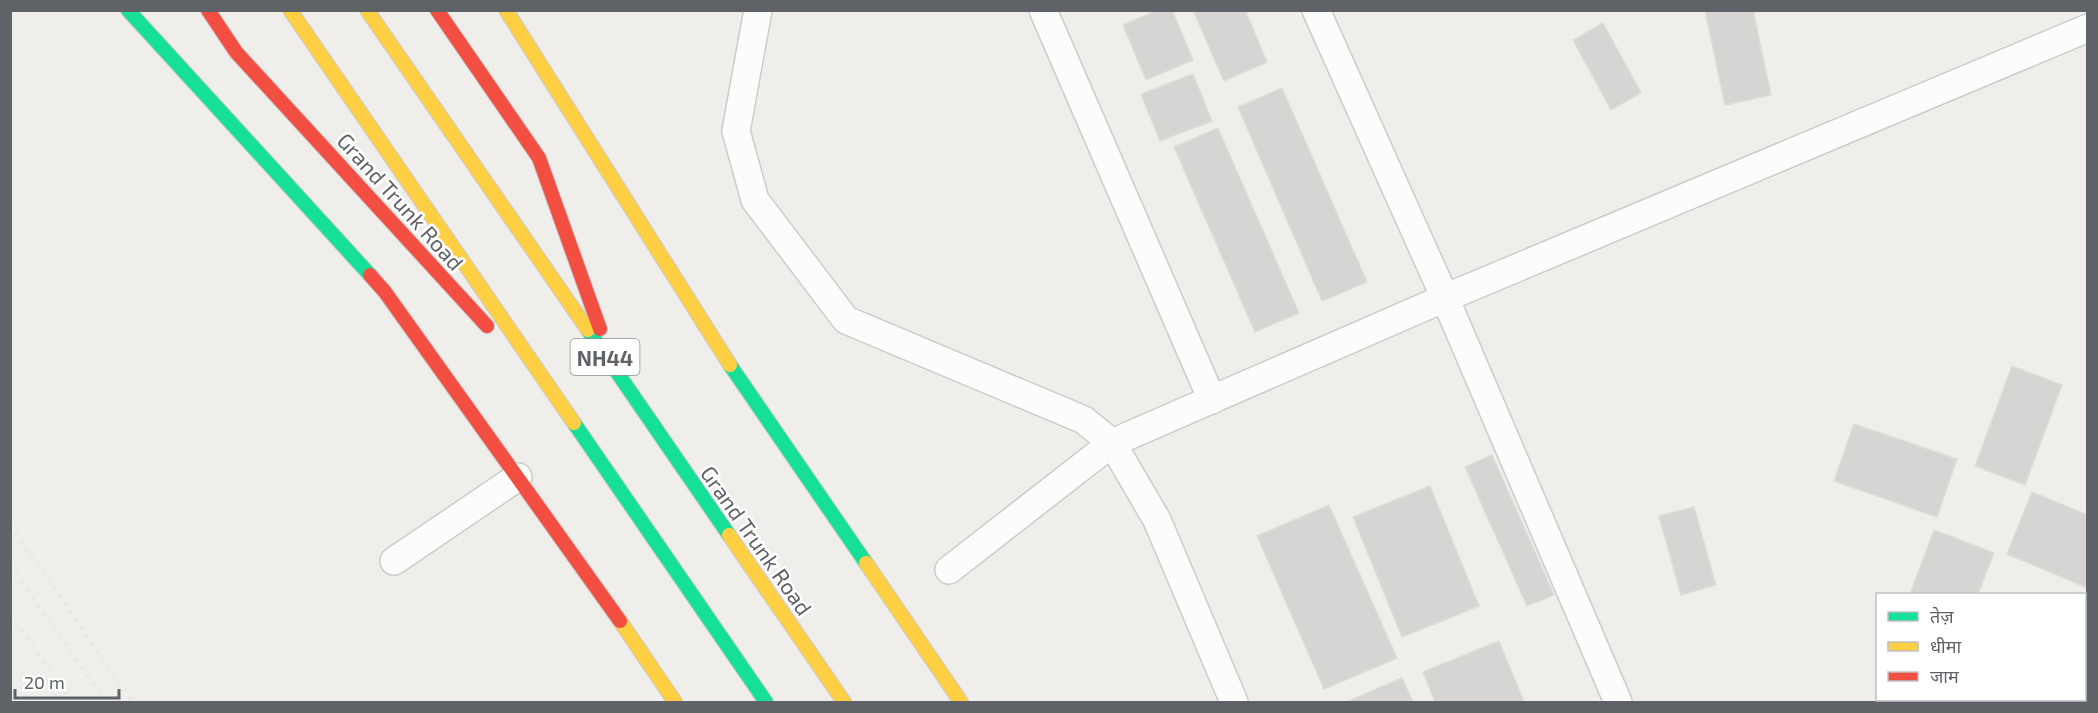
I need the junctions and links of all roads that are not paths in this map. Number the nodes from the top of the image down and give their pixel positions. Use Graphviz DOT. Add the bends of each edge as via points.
graph roads {
  1 [pos="128,10"];
  2 [pos="208,10"];
  3 [pos="290,10"];
  4 [pos="367,10"];
  5 [pos="437,10"];
  6 [pos="506,10"];
  7 [pos="758,10"];
  8 [pos="1043,10"];
  9 [pos="1316,10"];
  10 [pos="2084,25"];
  11 [pos="1445,298"];
  12 [pos="615,373"];
  13 [pos="1212,400"];
  14 [pos="569,416"];
  15 [pos="1112,443"];
  16 [pos="518,477"];
  17 [pos="394,561"];
  18 [pos="949,570"];
  19 [pos="675,702"];
  20 [pos="766,702"];
  21 [pos="844,702"];
  22 [pos="961,702"];
  23 [pos="1233,702"];
  24 [pos="1618,702"];
  1 -- 16 [label="main road" via="385,292"];
  2 -- 14 [label="main road, Grand Trunk Road / NH44" via="236,52"];
  3 -- 14 [label="main road, Grand Trunk Road / NH44"];
  4 -- 12 [label="main road, Grand Trunk Road / NH44"];
  5 -- 12 [label="main road, Grand Trunk Road / NH44" via="539,158"];
  6 -- 22 [label="main road" via="724,356"];
  7 -- 15 [label="street" via="736,131 755,200 846,320 1084,420"];
  8 -- 13 [label="street"];
  9 -- 11 [label="street"];
  10 -- 11 [label="street"];
  11 -- 13 [label="street"];
  11 -- 24 [label="street"];
  12 -- 21 [label="main road, Grand Trunk Road / NH44"];
  13 -- 15 [label="street"];
  14 -- 20 [label="main road, Grand Trunk Road / NH44"];
  15 -- 18 [label="street"];
  15 -- 23 [label="street" via="1157,520"];
  16 -- 17 [label="street"];
  16 -- 19 [label="main road"];
}
